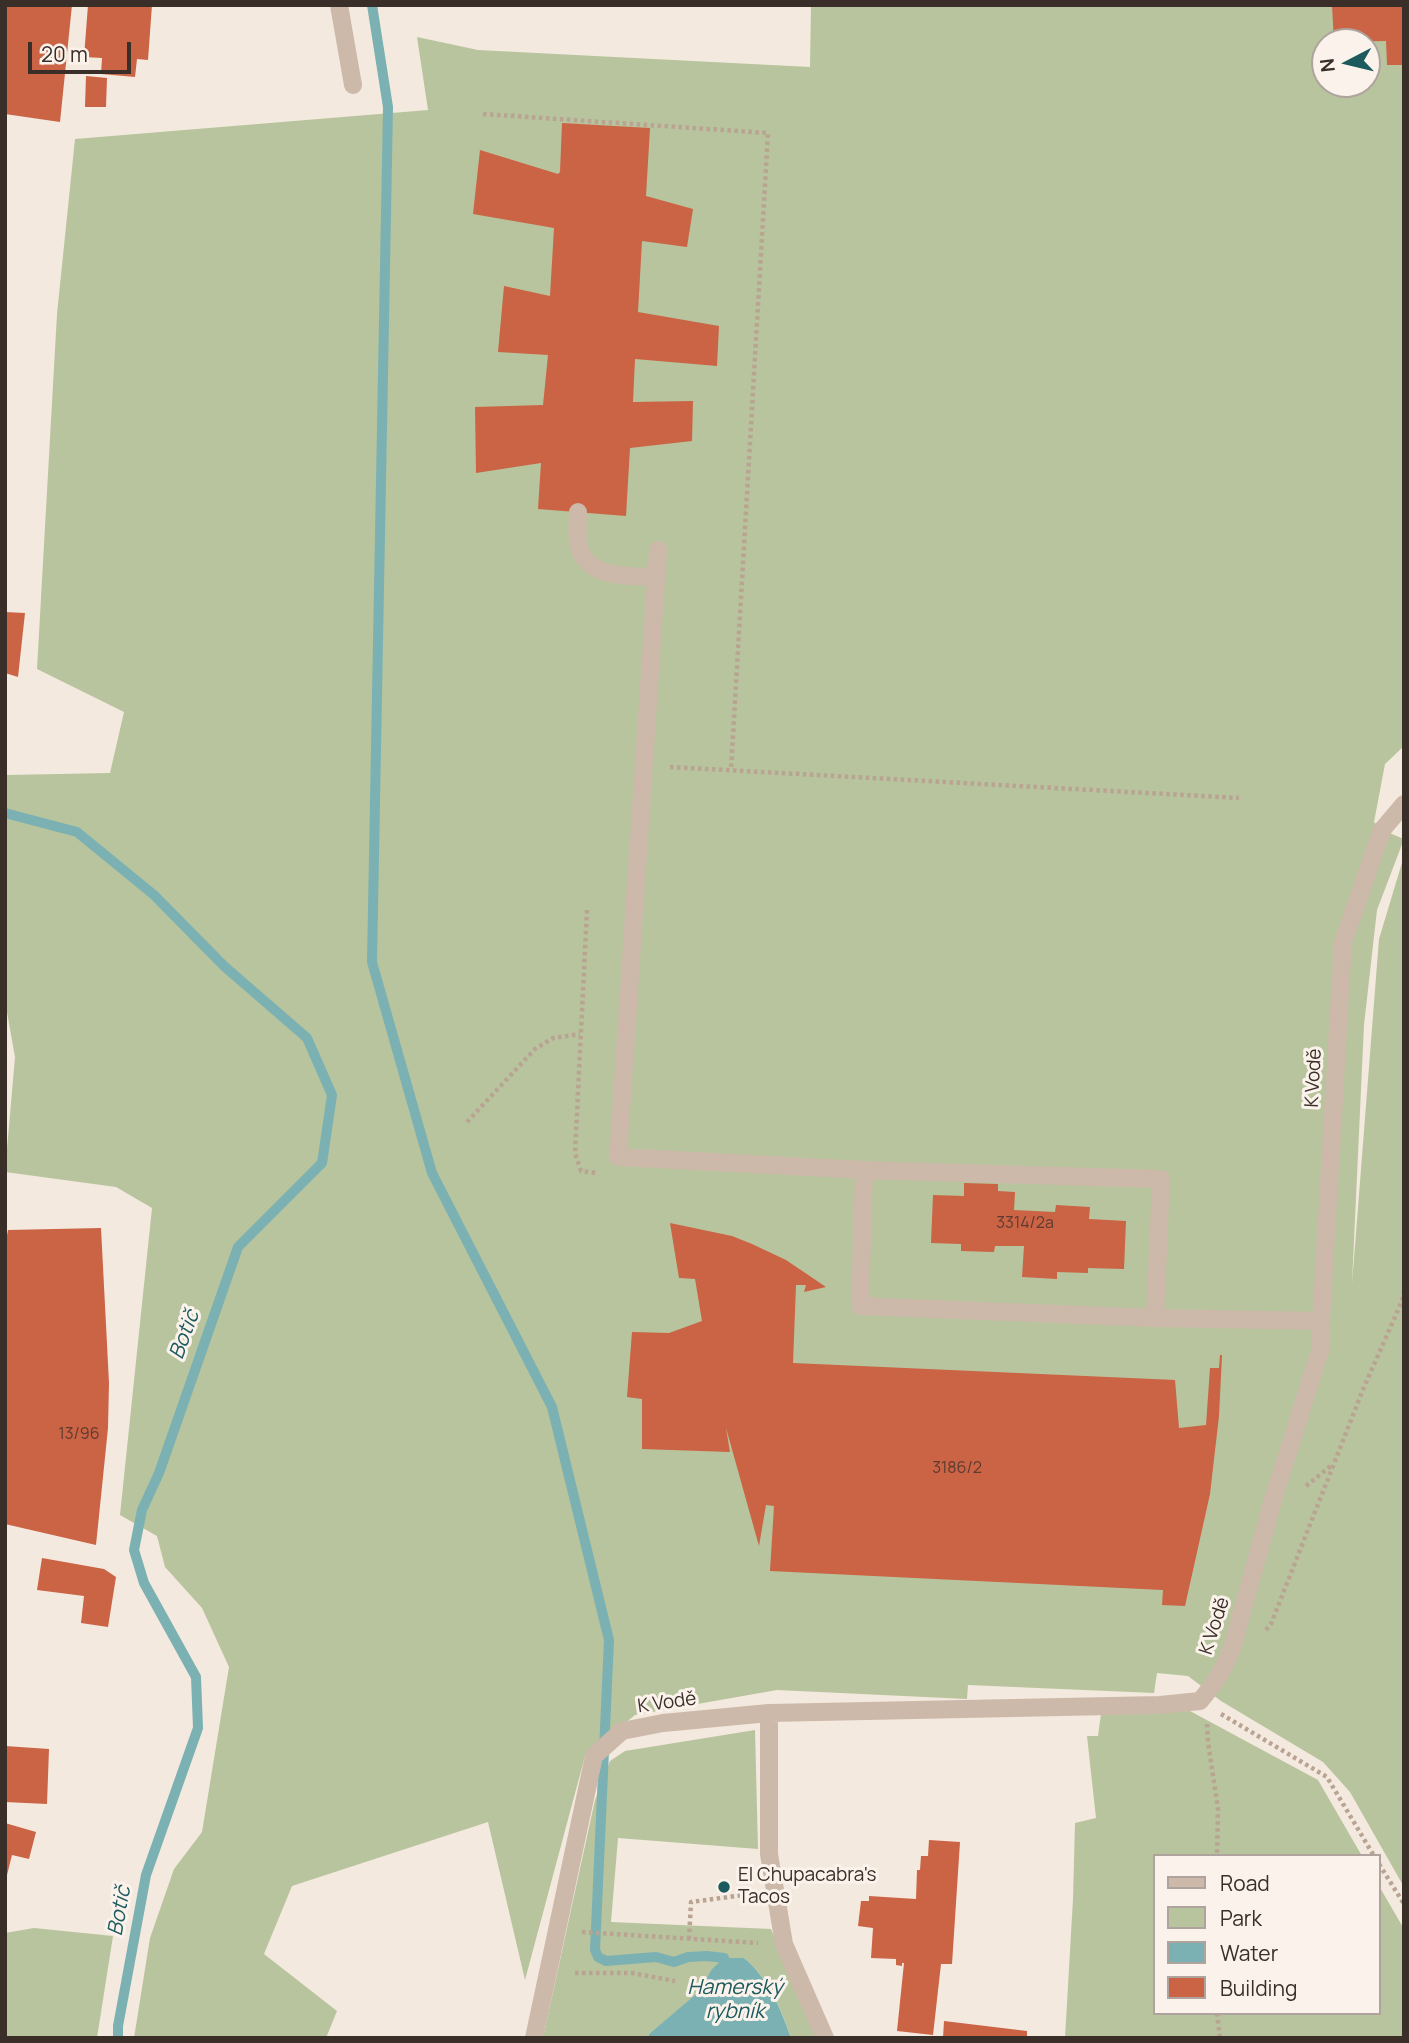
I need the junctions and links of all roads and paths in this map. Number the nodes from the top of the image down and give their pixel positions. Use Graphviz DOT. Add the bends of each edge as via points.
graph roads {
  1 [pos="339,5"];
  2 [pos="353,85"];
  3 [pos="483,114"];
  4 [pos="578,512"];
  5 [pos="658,550"];
  6 [pos="656,577"];
  7 [pos="644,766"];
  8 [pos="731,771"];
  9 [pos="1238,798"];
  10 [pos="1404,804"];
  11 [pos="580,1034"];
  12 [pos="467,1122"];
  13 [pos="864,1170"];
  14 [pos="1404,1291"];
  15 [pos="1403,1300"];
  16 [pos="1155,1318"];
  17 [pos="1321,1321"];
  18 [pos="1264,1633"];
  19 [pos="1200,1701"];
  20 [pos="769,1713"];
  21 [pos="1237,1723"];
  22 [pos="1217,1854"];
  23 [pos="1373,1854"];
  24 [pos="1381,1867"];
  25 [pos="775,1890"];
  26 [pos="1404,1904"];
  27 [pos="580,1932"];
  28 [pos="689,1939"];
  29 [pos="784,1944"];
  30 [pos="548,1972"];
  31 [pos="675,1981"];
  32 [pos="1217,2015"];
  33 [pos="534,2038"];
  34 [pos="825,2038"];
  35 [pos="1220,2038"];
  1 -- 2 [label="street"];
  3 -- 8 [label="path" via="768,133"];
  4 -- 6 [label="street" via="578,544 584,560 614,575"];
  5 -- 6 [label="street"];
  6 -- 7 [label="street"];
  7 -- 8 [label="path"];
  7 -- 13 [label="street" via="618,1157"];
  8 -- 9 [label="path"];
  10 -- 17 [label="street, K Vodě" via="1382,830 1343,942"];
  11 -- 12 [label="path" via="553,1038 535,1049"];
  13 -- 16 [label="street" via="860,1306"];
  13 -- 16 [label="street" via="1161,1179"];
  14 -- 15 [label="path"];
  15 -- 18 [label="path"];
  16 -- 17 [label="street"];
  17 -- 19 [label="street, K Vodě" via="1321,1348 1232,1648 1215,1684"];
  19 -- 20 [label="street, K Vodě"];
  19 -- 22 [label="path" via="1207,1714 1218,1809"];
  20 -- 25 [label="street" via="769,1854"];
  20 -- 30 [label="street, K Vodě" via="622,1731 594,1756"];
  21 -- 23 [label="path" via="1327,1777"];
  24 -- 26 [label="path"];
  25 -- 28 [label="path" via="691,1902"];
  25 -- 29 [label="street"];
  27 -- 28 [label="path"];
  28 -- 29 [label="path"];
  29 -- 34 [label="street"];
  30 -- 31 [label="path" via="632,1973"];
  30 -- 33 [label="street, K Vodě"];
  32 -- 35 [label="path"];
}
